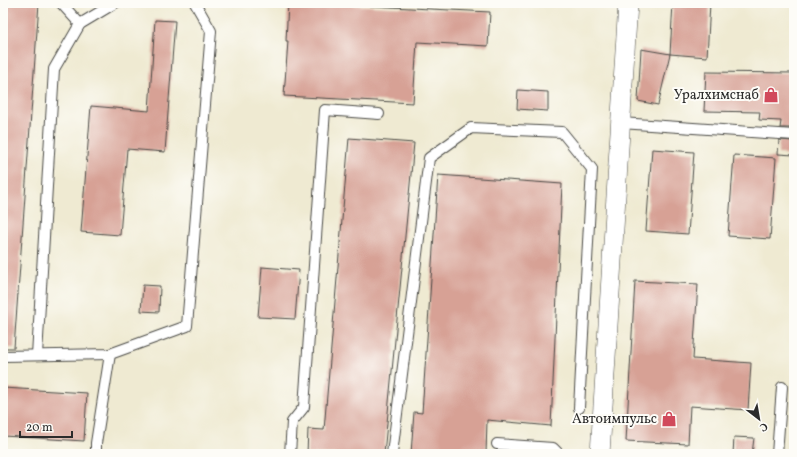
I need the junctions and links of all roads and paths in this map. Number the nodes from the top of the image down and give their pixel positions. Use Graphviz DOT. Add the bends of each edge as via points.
graph roads {
  1 [pos="61,3"];
  2 [pos="115,3"];
  3 [pos="195,3"];
  4 [pos="628,3"];
  5 [pos="80,24"];
  6 [pos="380,114"];
  7 [pos="621,123"];
  8 [pos="794,135"];
  9 [pos="110,354"];
  10 [pos="37,355"];
  11 [pos="3,356"];
  12 [pos="782,387"];
  13 [pos="579,408"];
  14 [pos="497,444"];
  15 [pos="96,454"];
  16 [pos="290,454"];
  17 [pos="392,454"];
  18 [pos="559,454"];
  19 [pos="600,454"];
  20 [pos="777,454"];
  1 -- 5 [label="lane"];
  2 -- 5 [label="lane"];
  3 -- 9 [label="lane" via="211,30 188,326"];
  4 -- 7 [label="street"];
  5 -- 10 [label="lane" via="54,69"];
  6 -- 16 [label="lane" via="325,110 304,407 292,422"];
  7 -- 8 [label="lane"];
  7 -- 19 [label="street"];
  9 -- 10 [label="lane"];
  9 -- 15 [label="lane"];
  10 -- 11 [label="lane"];
  12 -- 20 [label="lane"];
  13 -- 17 [label="lane" via="592,169 562,132 471,128 429,158"];
  14 -- 18 [label="lane" via="553,448"];
}
